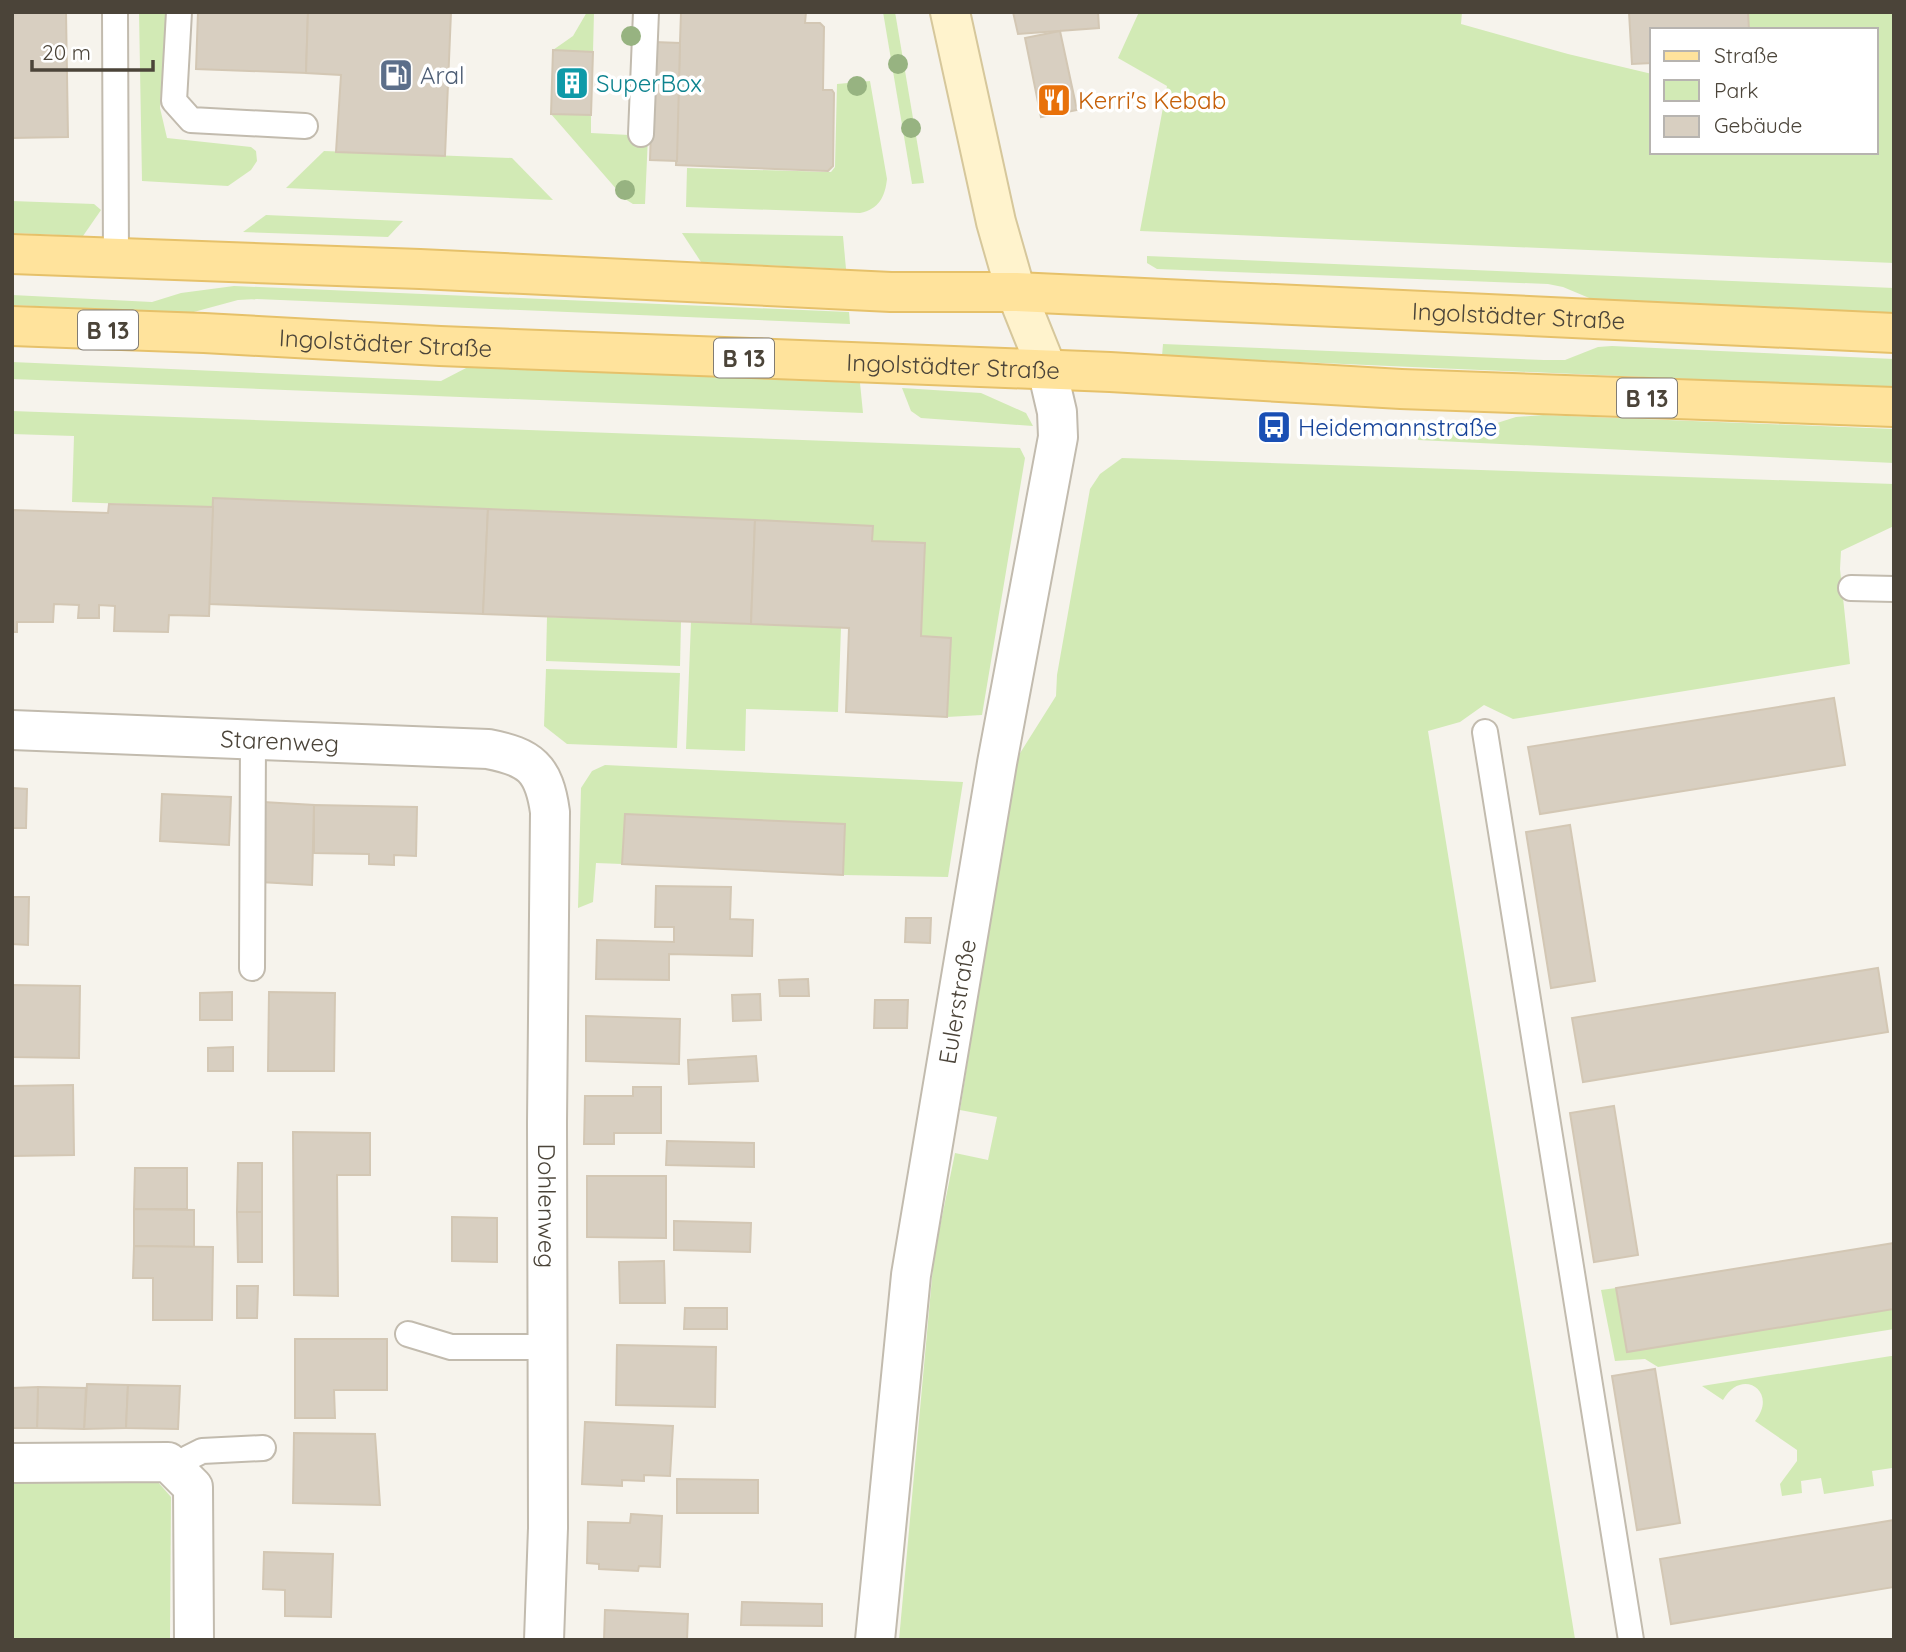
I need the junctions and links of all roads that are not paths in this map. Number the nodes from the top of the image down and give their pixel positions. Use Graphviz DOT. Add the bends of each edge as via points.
graph roads {
  1 [pos="115,12"];
  2 [pos="179,12"];
  3 [pos="646,12"];
  4 [pos="950,12"];
  5 [pos="305,126"];
  6 [pos="640,134"];
  7 [pos="12,254"];
  8 [pos="116,259"];
  9 [pos="1016,292"];
  10 [pos="12,327"];
  11 [pos="1894,333"];
  12 [pos="1047,369"];
  13 [pos="1894,407"];
  14 [pos="1851,588"];
  15 [pos="1894,589"];
  16 [pos="12,730"];
  17 [pos="1485,732"];
  18 [pos="253,739"];
  19 [pos="539,773"];
  20 [pos="252,968"];
  21 [pos="408,1334"];
  22 [pos="549,1347"];
  23 [pos="263,1448"];
  24 [pos="12,1463"];
  25 [pos="179,1473"];
  26 [pos="194,1640"];
  27 [pos="544,1640"];
  28 [pos="876,1640"];
  29 [pos="1631,1640"];
  1 -- 8 [label="lane"];
  2 -- 5 [label="lane" via="174,101 191,120"];
  3 -- 6 [label="lane"];
  4 -- 9 [label="main road"];
  7 -- 8 [label="main road, Ingolstädter Straße"];
  8 -- 9 [label="main road, Ingolstädter Straße" via="891,292"];
  9 -- 11 [label="main road, Ingolstädter Straße"];
  9 -- 12 [label="main road"];
  10 -- 12 [label="main road, Ingolstädter Straße / B 13"];
  12 -- 13 [label="main road, Ingolstädter Straße / B 13" via="1401,389"];
  12 -- 28 [label="street, Eulerstraße" via="1058,437 997,763 911,1275"];
  14 -- 15 [label="lane"];
  16 -- 18 [label="street, Starenweg"];
  17 -- 29 [label="lane"];
  18 -- 19 [label="street, Starenweg" via="488,749 512,753"];
  18 -- 20 [label="lane"];
  19 -- 22 [label="street, Dohlenweg" via="550,812"];
  21 -- 22 [label="lane" via="451,1347"];
  22 -- 27 [label="street, Dohlenweg"];
  23 -- 25 [label="lane" via="202,1451 188,1458"];
  24 -- 25 [label="street" via="168,1462"];
  25 -- 26 [label="street" via="193,1487"];
}
